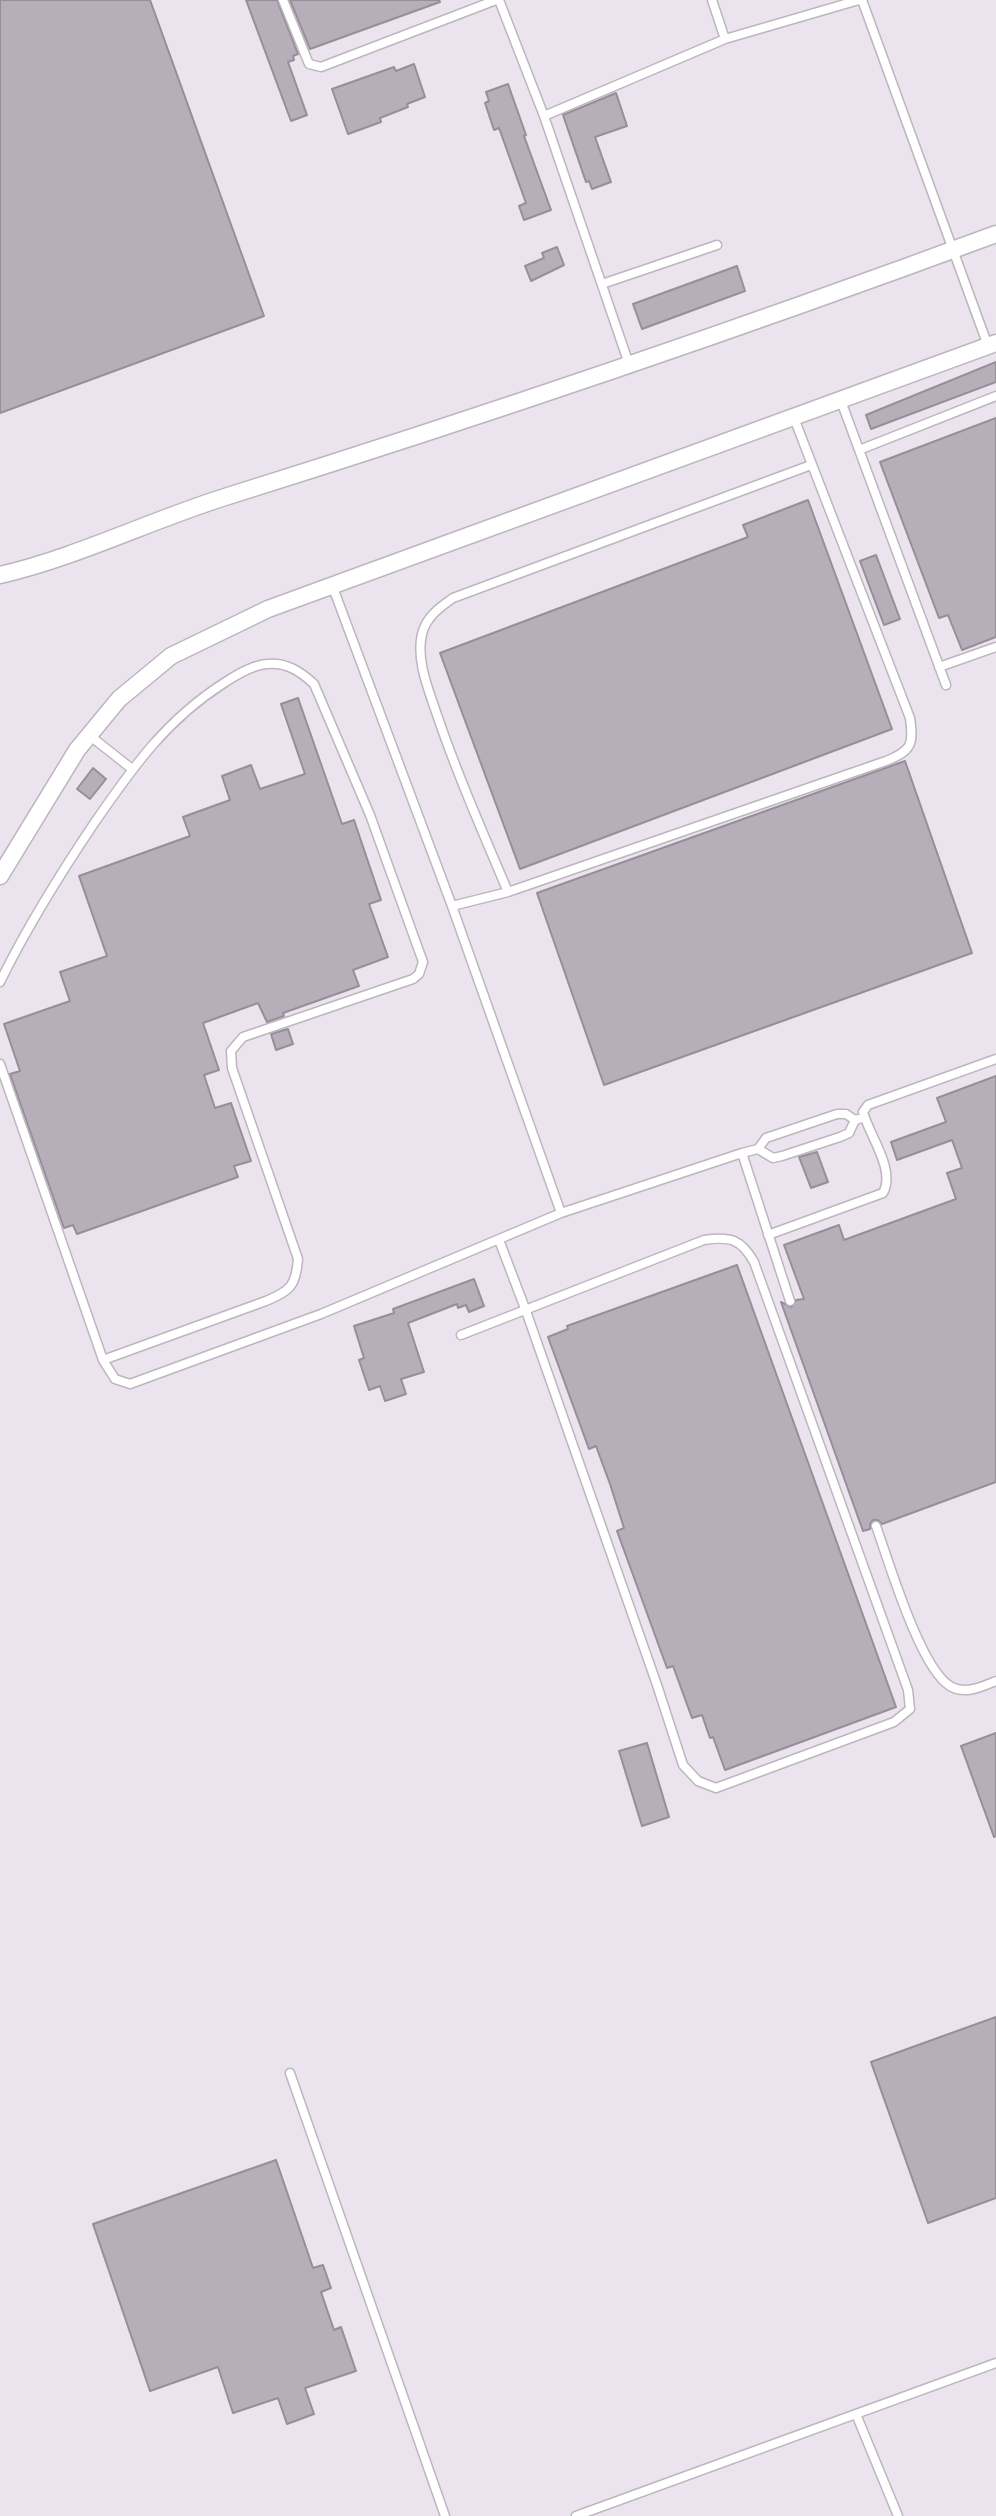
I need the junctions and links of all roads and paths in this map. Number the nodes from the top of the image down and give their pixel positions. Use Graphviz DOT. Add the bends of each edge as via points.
graph roads {
  1 [pos="283,0"];
  2 [pos="497,0"];
  3 [pos="712,0"];
  4 [pos="860,0"];
  5 [pos="725,39"];
  6 [pos="544,116"];
  7 [pos="996,234"];
  8 [pos="718,245"];
  9 [pos="953,250"];
  10 [pos="602,284"];
  11 [pos="992,345"];
  12 [pos="629,364"];
  13 [pos="996,396"];
  14 [pos="841,401"];
  15 [pos="794,418"];
  16 [pos="859,450"];
  17 [pos="811,465"];
  18 [pos="0,575"];
  19 [pos="332,585"];
  20 [pos="996,648"];
  21 [pos="939,667"];
  22 [pos="946,685"];
  23 [pos="89,735"];
  24 [pos="132,768"];
  25 [pos="0,876"];
  26 [pos="508,892"];
  27 [pos="453,906"];
  28 [pos="0,982"];
  29 [pos="996,1059"];
  30 [pos="0,1064"];
  31 [pos="864,1117"];
  32 [pos="855,1121"];
  33 [pos="758,1149"];
  34 [pos="741,1153"];
  35 [pos="561,1213"];
  36 [pos="768,1235"];
  37 [pos="499,1240"];
  38 [pos="790,1301"];
  39 [pos="526,1311"];
  40 [pos="461,1335"];
  41 [pos="103,1360"];
  42 [pos="876,1527"];
  43 [pos="996,1681"];
  44 [pos="290,2073"];
  45 [pos="996,2363"];
  46 [pos="856,2414"];
  47 [pos="444,2516"];
  48 [pos="576,2516"];
  49 [pos="898,2516"];
  1 -- 2 [label="lane" via="309,64 321,67"];
  2 -- 6 [label="lane"];
  3 -- 5 [label="lane"];
  4 -- 5 [label="lane"];
  4 -- 9 [label="lane"];
  5 -- 6 [label="lane"];
  6 -- 10 [label="lane"];
  7 -- 9 [label="street"];
  8 -- 10 [label="lane"];
  9 -- 11 [label="lane"];
  9 -- 12 [label="street"];
  10 -- 12 [label="lane"];
  11 -- 14 [label="street"];
  12 -- 18 [label="street"];
  13 -- 16 [label="lane"];
  14 -- 15 [label="street"];
  14 -- 16 [label="lane"];
  15 -- 17 [label="lane"];
  15 -- 19 [label="street"];
  16 -- 21 [label="lane"];
  17 -- 26 [label="lane" via="453,598 428,621 420,649 424,675 452,761"];
  17 -- 26 [label="lane" via="910,718 907,751"];
  19 -- 23 [label="street" via="268,609 171,656 119,699"];
  19 -- 27 [label="lane"];
  20 -- 21 [label="lane"];
  21 -- 22 [label="lane"];
  23 -- 24 [label="lane"];
  23 -- 25 [label="street"];
  24 -- 28 [label="lane" via="39,907"];
  24 -- 41 [label="lane" via="158,736 236,675 265,664 300,671 322,699 423,962 412,979 243,1037 231,1051 232,1068 298,1259 294,1283 280,1296"];
  26 -- 27 [label="lane"];
  27 -- 35 [label="lane"];
  29 -- 31 [label="lane" via="868,1105"];
  30 -- 41 [label="lane"];
  31 -- 32 [label="lane"];
  31 -- 36 [label="lane" via="887,1177 883,1193"];
  32 -- 33 [label="lane" via="837,1114 766,1138"];
  32 -- 33 [label="lane" via="849,1133 782,1156 773,1158"];
  33 -- 34 [label="lane"];
  34 -- 35 [label="lane"];
  34 -- 36 [label="lane"];
  35 -- 37 [label="lane"];
  36 -- 38 [label="lane"];
  37 -- 39 [label="lane"];
  37 -- 41 [label="lane" via="146,1380 122,1383"];
  39 -- 39 [label="lane" via="682,1765 698,1781 716,1788 894,1722 910,1709 908,1690 747,1249 736,1240 704,1240"];
  39 -- 40 [label="lane"];
  42 -- 43 [label="lane" via="922,1652 936,1674 951,1688 970,1691"];
  44 -- 47 [label="lane"];
  45 -- 46 [label="lane"];
  46 -- 48 [label="lane"];
  46 -- 49 [label="lane"];
}
